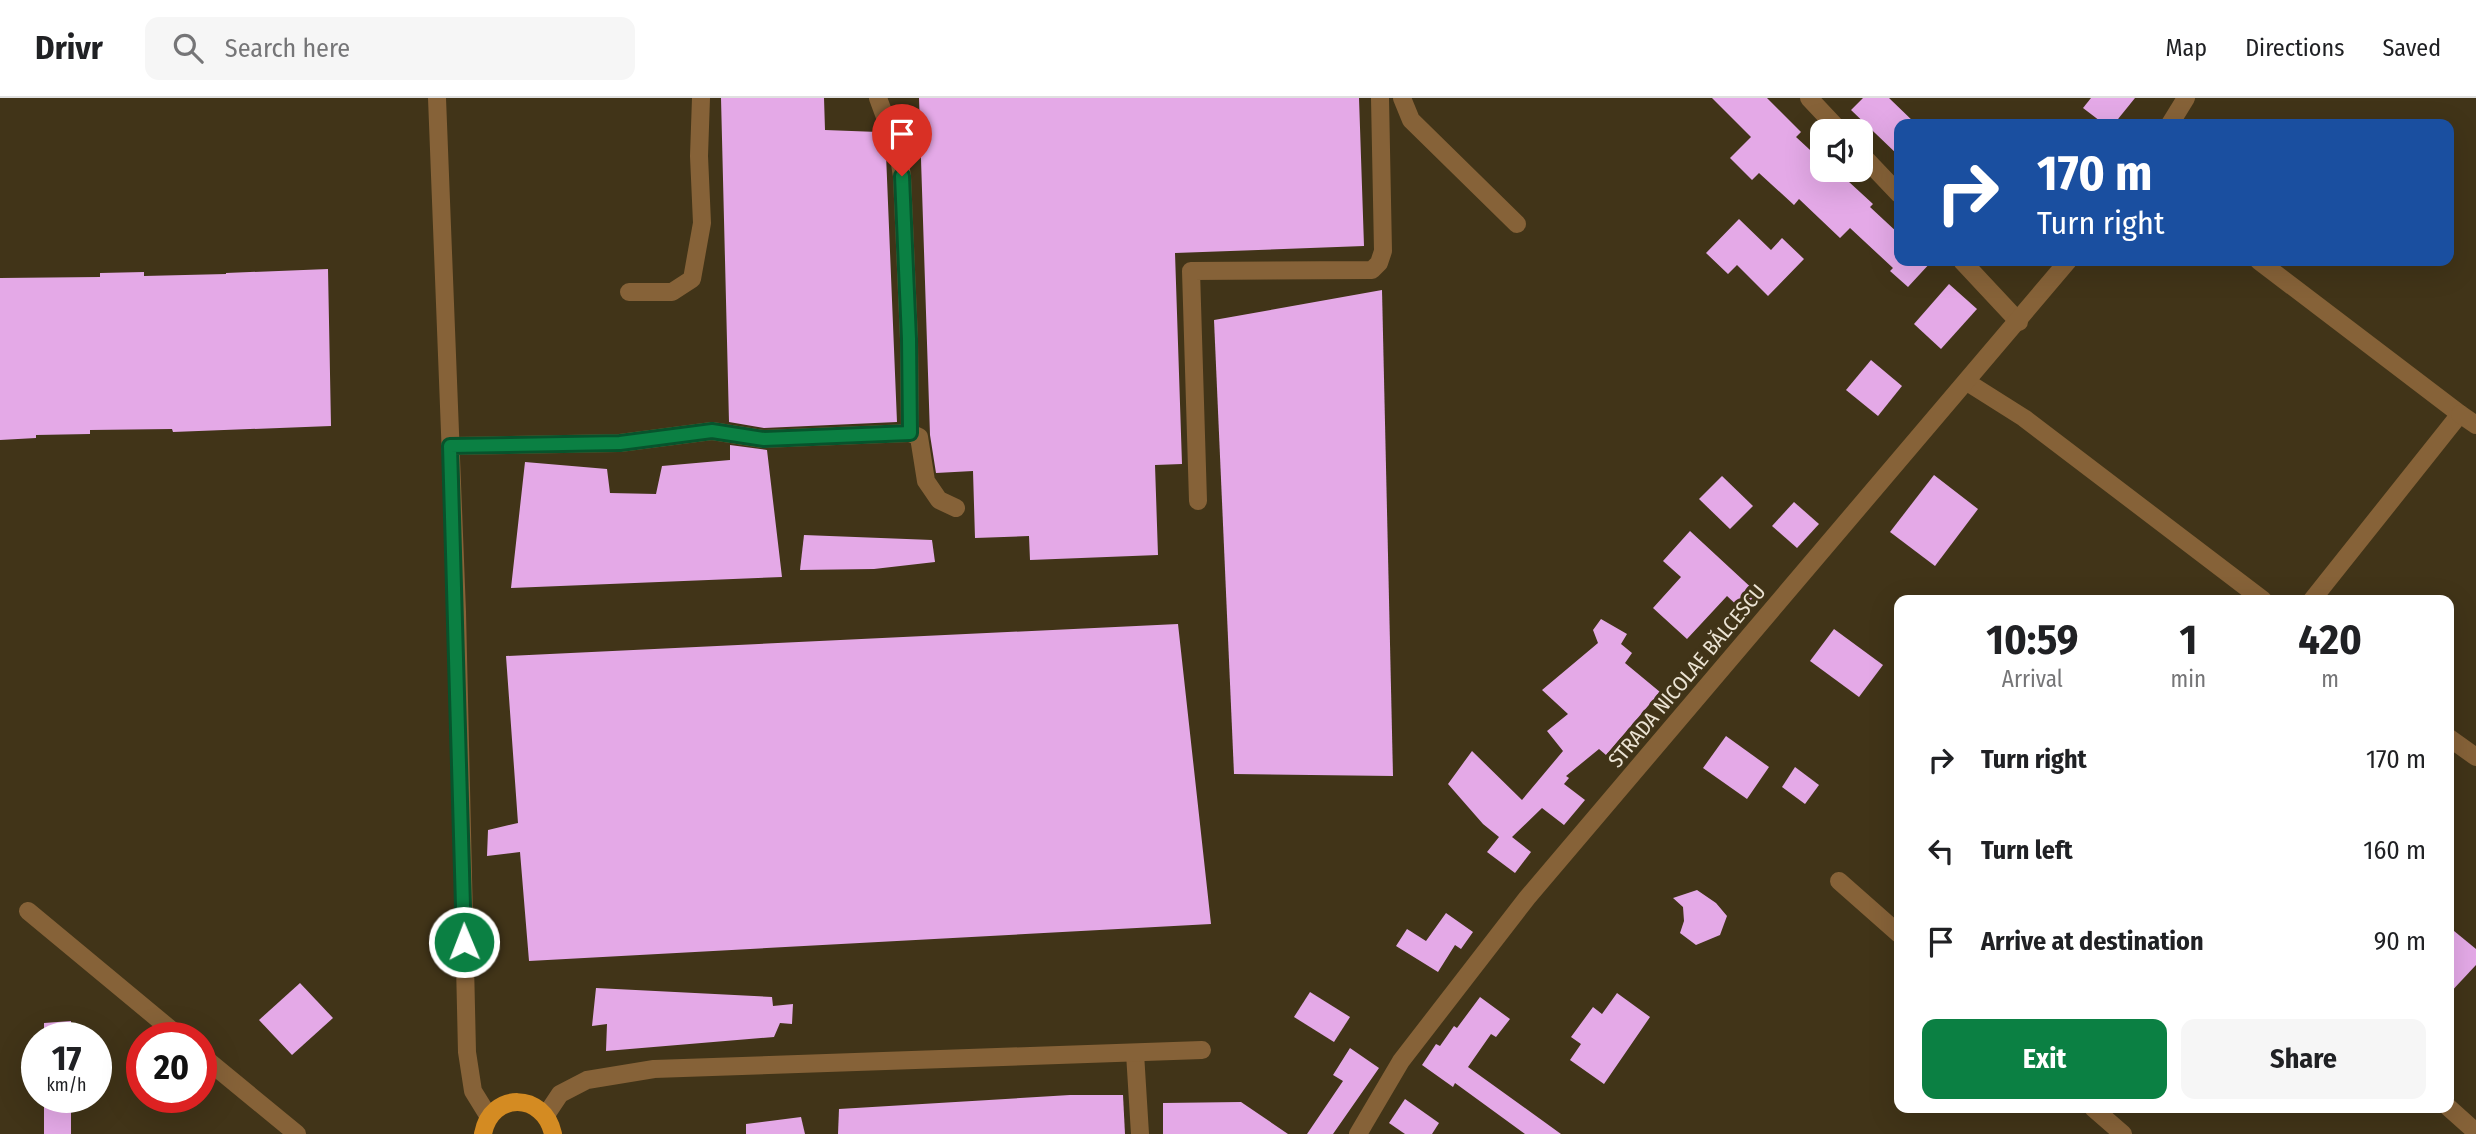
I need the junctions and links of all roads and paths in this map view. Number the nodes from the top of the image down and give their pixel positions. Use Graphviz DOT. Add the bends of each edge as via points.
graph roads {
  1 [pos="438,98"];
  2 [pos="701,98"];
  3 [pos="878,98"];
  4 [pos="1380,98"];
  5 [pos="1402,98"];
  6 [pos="1809,98"];
  7 [pos="2186,98"];
  8 [pos="1829,119"];
  9 [pos="2173,119"];
  10 [pos="1873,167"];
  11 [pos="1894,189"];
  12 [pos="1517,224"];
  13 [pos="1967,266"];
  14 [pos="2064,266"];
  15 [pos="2266,266"];
  16 [pos="629,292"];
  17 [pos="2019,322"];
  18 [pos="1967,382"];
  19 [pos="2460,414"];
  20 [pos="2476,425"];
  21 [pos="910,433"];
  22 [pos="450,446"];
  23 [pos="1198,501"];
  24 [pos="956,508"];
  25 [pos="2256,595"];
  26 [pos="2316,595"];
  27 [pos="2454,741"];
  28 [pos="2476,757"];
  29 [pos="1839,881"];
  30 [pos="28,911"];
  31 [pos="1894,930"];
  32 [pos="162,1022"];
  33 [pos="1202,1050"];
  34 [pos="1135,1053"];
  35 [pos="217,1068"];
  36 [pos="2454,1112"];
  37 [pos="2099,1113"];
  38 [pos="546,1115"];
  39 [pos="486,1126"];
  40 [pos="2476,1132"];
  41 [pos="297,1134"];
  42 [pos="553,1134"];
  43 [pos="1140,1134"];
  44 [pos="1357,1134"];
  45 [pos="2123,1134"];
  1 -- 22 [label="street"];
  2 -- 16 [label="street" via="702,223 692,279 672,292"];
  3 -- 21 [label="street" via="902,176"];
  4 -- 23 [label="street" via="1383,251 1372,270 1191,271"];
  5 -- 12 [label="street" via="1412,120"];
  6 -- 8 [label="street"];
  7 -- 9 [label="street"];
  10 -- 11 [label="street"];
  13 -- 17 [label="street"];
  14 -- 17 [label="street, STRADA NICOLAE BĂLCESCU"];
  15 -- 19 [label="street"];
  17 -- 18 [label="street, STRADA NICOLAE BĂLCESCU"];
  18 -- 25 [label="street" via="2024,418"];
  18 -- 44 [label="street, STRADA NICOLAE BĂLCESCU" via="1527,898 1401,1061"];
  19 -- 20 [label="street"];
  19 -- 26 [label="street"];
  21 -- 22 [label="street" via="764,439 712,431 620,443"];
  21 -- 24 [label="street" via="919,437 926,481 939,500"];
  22 -- 39 [label="street" via="467,1052 473,1091"];
  27 -- 28 [label="street"];
  29 -- 31 [label="street"];
  30 -- 32 [label="street"];
  33 -- 34 [label="street"];
  34 -- 38 [label="street" via="654,1069 587,1080 561,1094"];
  34 -- 43 [label="street"];
  35 -- 41 [label="street"];
  36 -- 40 [label="street"];
  37 -- 45 [label="street"];
  38 -- 39 [label="main road" via="538,1107 516,1101 496,1109"];
  38 -- 42 [label="main road"];
}
